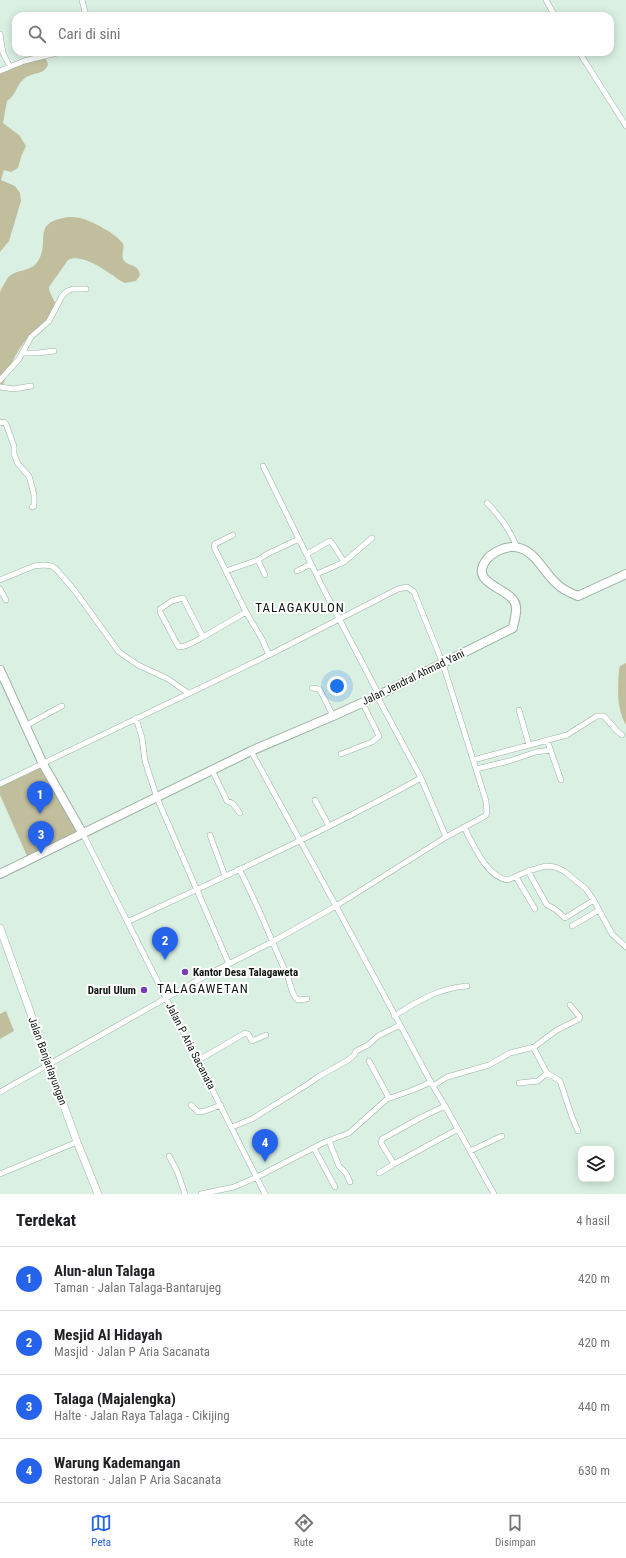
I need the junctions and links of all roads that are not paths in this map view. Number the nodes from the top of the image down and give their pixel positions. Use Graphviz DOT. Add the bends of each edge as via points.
graph roads {
  1 [pos="82,0"];
  2 [pos="546,0"];
  3 [pos="85,12"];
  4 [pos="553,12"];
  5 [pos="0,34"];
  6 [pos="42,56"];
  7 [pos="582,56"];
  8 [pos="10,67"];
  9 [pos="0,71"];
  10 [pos="626,126"];
  11 [pos="86,289"];
  12 [pos="54,351"];
  13 [pos="22,353"];
  14 [pos="0,380"];
  15 [pos="31,386"];
  16 [pos="0,387"];
  17 [pos="0,422"];
  18 [pos="263,466"];
  19 [pos="487,503"];
  20 [pos="32,507"];
  21 [pos="233,536"];
  22 [pos="372,538"];
  23 [pos="299,539"];
  24 [pos="517,547"];
  25 [pos="307,554"];
  26 [pos="258,560"];
  27 [pos="344,562"];
  28 [pos="311,564"];
  29 [pos="226,571"];
  30 [pos="297,571"];
  31 [pos="265,574"];
  32 [pos="317,574"];
  33 [pos="626,574"];
  34 [pos="0,580"];
  35 [pos="0,589"];
  36 [pos="6,600"];
  37 [pos="246,612"];
  38 [pos="339,618"];
  39 [pos="203,637"];
  40 [pos="268,655"];
  41 [pos="443,664"];
  42 [pos="0,670"];
  43 [pos="312,688"];
  44 [pos="188,692"];
  45 [pos="378,695"];
  46 [pos="362,702"];
  47 [pos="62,706"];
  48 [pos="519,710"];
  49 [pos="333,716"];
  50 [pos="136,718"];
  51 [pos="25,726"];
  52 [pos="622,735"];
  53 [pos="547,740"];
  54 [pos="529,745"];
  55 [pos="550,750"];
  56 [pos="251,751"];
  57 [pos="341,754"];
  58 [pos="473,760"];
  59 [pos="43,764"];
  60 [pos="476,769"];
  61 [pos="212,770"];
  62 [pos="421,778"];
  63 [pos="561,780"];
  64 [pos="0,784"];
  65 [pos="157,798"];
  66 [pos="315,800"];
  67 [pos="240,813"];
  68 [pos="329,826"];
  69 [pos="464,827"];
  70 [pos="83,834"];
  71 [pos="210,835"];
  72 [pos="446,837"];
  73 [pos="300,840"];
  74 [pos="239,870"];
  75 [pos="528,871"];
  76 [pos="0,874"];
  77 [pos="225,876"];
  78 [pos="516,877"];
  79 [pos="197,889"];
  80 [pos="594,900"];
  81 [pos="336,906"];
  82 [pos="535,909"];
  83 [pos="599,910"];
  84 [pos="127,922"];
  85 [pos="572,926"];
  86 [pos="0,928"];
  87 [pos="272,942"];
  88 [pos="626,947"];
  89 [pos="228,964"];
  90 [pos="467,986"];
  91 [pos="166,999"];
  92 [pos="308,999"];
  93 [pos="570,1005"];
  94 [pos="394,1016"];
  95 [pos="400,1025"];
  96 [pos="266,1035"];
  97 [pos="533,1047"];
  98 [pos="198,1061"];
  99 [pos="368,1061"];
  100 [pos="50,1065"];
  101 [pos="546,1073"];
  102 [pos="519,1083"];
  103 [pos="432,1084"];
  104 [pos="0,1092"];
  105 [pos="389,1098"];
  106 [pos="191,1105"];
  107 [pos="221,1105"];
  108 [pos="446,1106"];
  109 [pos="232,1127"];
  110 [pos="458,1129"];
  111 [pos="578,1131"];
  112 [pos="502,1136"];
  113 [pos="329,1141"];
  114 [pos="77,1142"];
  115 [pos="314,1148"];
  116 [pos="470,1151"];
  117 [pos="169,1156"];
  118 [pos="394,1164"];
  119 [pos="379,1173"];
  120 [pos="0,1174"];
  121 [pos="257,1177"];
  122 [pos="350,1182"];
  123 [pos="335,1187"];
  124 [pos="98,1194"];
  125 [pos="185,1194"];
  126 [pos="201,1194"];
  127 [pos="265,1194"];
  128 [pos="494,1194"];
  1 -- 3 [label="street"];
  2 -- 4 [label="street"];
  5 -- 8 [label="street" via="3,53"];
  6 -- 8 [label="street"];
  7 -- 10 [label="street"];
  8 -- 9 [label="street"];
  11 -- 13 [label="street" via="73,289 62,296 49,320 32,337"];
  12 -- 13 [label="street"];
  13 -- 14 [label="street"];
  15 -- 16 [label="street" via="14,389"];
  17 -- 20 [label="street" via="6,424 18,464 29,476 34,495"];
  18 -- 23 [label="street"];
  19 -- 24 [label="street" via="502,520"];
  21 -- 29 [label="street" via="215,544 214,547"];
  22 -- 27 [label="street"];
  23 -- 25 [label="street"];
  23 -- 26 [label="street"];
  24 -- 33 [label="main road" via="538,561 566,591 578,596"];
  24 -- 41 [label="main road, Jalan Jendral Ahmad Yani" via="496,552 488,557 483,568 486,580 514,600 516,607 513,628"];
  25 -- 27 [label="street" via="331,542"];
  25 -- 28 [label="street"];
  26 -- 29 [label="street"];
  26 -- 31 [label="street"];
  27 -- 32 [label="street"];
  28 -- 30 [label="street"];
  28 -- 32 [label="street"];
  29 -- 37 [label="street"];
  32 -- 38 [label="street"];
  34 -- 44 [label="street" via="34,566 52,566 67,581 119,652"];
  35 -- 36 [label="street"];
  37 -- 39 [label="street"];
  37 -- 40 [label="street"];
  38 -- 40 [label="street"];
  38 -- 41 [label="street" via="398,589 410,588 423,612"];
  38 -- 45 [label="street"];
  39 -- 39 [label="street" via="179,647 160,609 172,601 183,598"];
  40 -- 44 [label="street"];
  41 -- 45 [label="main road, Jalan Jendral Ahmad Yani"];
  41 -- 58 [label="street"];
  42 -- 51 [label="main road"];
  43 -- 49 [label="street" via="321,692"];
  44 -- 50 [label="street"];
  45 -- 46 [label="main road, Jalan Jendral Ahmad Yani"];
  45 -- 62 [label="street"];
  46 -- 49 [label="main road, Jalan Jendral Ahmad Yani"];
  46 -- 57 [label="street" via="378,732 378,738"];
  47 -- 51 [label="street"];
  48 -- 54 [label="street"];
  49 -- 56 [label="main road, Jalan Jendral Ahmad Yani"];
  50 -- 59 [label="street"];
  50 -- 65 [label="street" via="145,761"];
  51 -- 59 [label="main road"];
  52 -- 53 [label="street" via="604,716 597,716 567,735"];
  53 -- 54 [label="street"];
  53 -- 55 [label="street"];
  54 -- 58 [label="street"];
  55 -- 60 [label="street"];
  55 -- 63 [label="street"];
  56 -- 61 [label="main road, Jalan Jendral Ahmad Yani"];
  56 -- 73 [label="street"];
  58 -- 60 [label="street"];
  59 -- 64 [label="street"];
  59 -- 70 [label="main road"];
  60 -- 69 [label="street" via="487,813"];
  61 -- 65 [label="main road, Jalan Jendral Ahmad Yani"];
  61 -- 67 [label="street" via="227,801"];
  62 -- 68 [label="street"];
  62 -- 72 [label="street"];
  65 -- 70 [label="main road, Jalan Jendral Ahmad Yani"];
  65 -- 79 [label="street"];
  66 -- 68 [label="street"];
  68 -- 73 [label="street"];
  69 -- 72 [label="street"];
  69 -- 78 [label="street" via="491,872 506,880"];
  70 -- 76 [label="main road, Jalan Jendral Ahmad Yani"];
  70 -- 84 [label="street, Jalan P Aria Sacanata"];
  71 -- 77 [label="street"];
  72 -- 81 [label="street"];
  73 -- 74 [label="street"];
  73 -- 81 [label="street"];
  74 -- 77 [label="street"];
  74 -- 87 [label="street"];
  75 -- 78 [label="street"];
  75 -- 80 [label="street" via="546,866 555,867 582,885"];
  75 -- 80 [label="street" via="547,905 565,918"];
  77 -- 79 [label="street"];
  78 -- 82 [label="street"];
  79 -- 84 [label="street"];
  79 -- 89 [label="street"];
  80 -- 83 [label="street"];
  81 -- 87 [label="street"];
  81 -- 94 [label="street"];
  83 -- 85 [label="street"];
  83 -- 88 [label="street" via="612,934"];
  84 -- 91 [label="street, Jalan P Aria Sacanata"];
  86 -- 100 [label="street, Jalan Banjarlayungan"];
  87 -- 89 [label="street"];
  87 -- 92 [label="street" via="295,998"];
  89 -- 91 [label="street"];
  90 -- 94 [label="street" via="440,990"];
  91 -- 98 [label="street, Jalan P Aria Sacanata"];
  91 -- 100 [label="street"];
  93 -- 97 [label="street" via="579,1019 557,1030"];
  94 -- 95 [label="street"];
  95 -- 103 [label="street"];
  95 -- 109 [label="street" via="378,1036 356,1051 348,1060 244,1123"];
  96 -- 98 [label="street" via="252,1040 245,1033"];
  97 -- 101 [label="street"];
  97 -- 103 [label="street" via="510,1053 489,1065"];
  98 -- 107 [label="street, Jalan P Aria Sacanata"];
  99 -- 105 [label="street"];
  100 -- 104 [label="street"];
  100 -- 114 [label="street, Jalan Banjarlayungan"];
  101 -- 102 [label="street" via="538,1081"];
  101 -- 111 [label="street" via="560,1081"];
  103 -- 105 [label="street"];
  103 -- 108 [label="street"];
  105 -- 113 [label="street" via="353,1131"];
  106 -- 107 [label="street" via="198,1112"];
  107 -- 109 [label="street, Jalan P Aria Sacanata"];
  108 -- 110 [label="street"];
  108 -- 118 [label="street" via="382,1139"];
  109 -- 121 [label="street, Jalan P Aria Sacanata"];
  110 -- 116 [label="street"];
  110 -- 118 [label="street"];
  112 -- 116 [label="street"];
  113 -- 115 [label="street"];
  113 -- 122 [label="street" via="339,1166"];
  114 -- 120 [label="street"];
  114 -- 124 [label="street, Jalan Banjarlayungan"];
  115 -- 121 [label="street"];
  115 -- 123 [label="street"];
  116 -- 128 [label="street"];
  117 -- 125 [label="street"];
  118 -- 119 [label="street"];
  121 -- 126 [label="street" via="234,1187"];
  121 -- 127 [label="street, Jalan P Aria Sacanata"];
}
